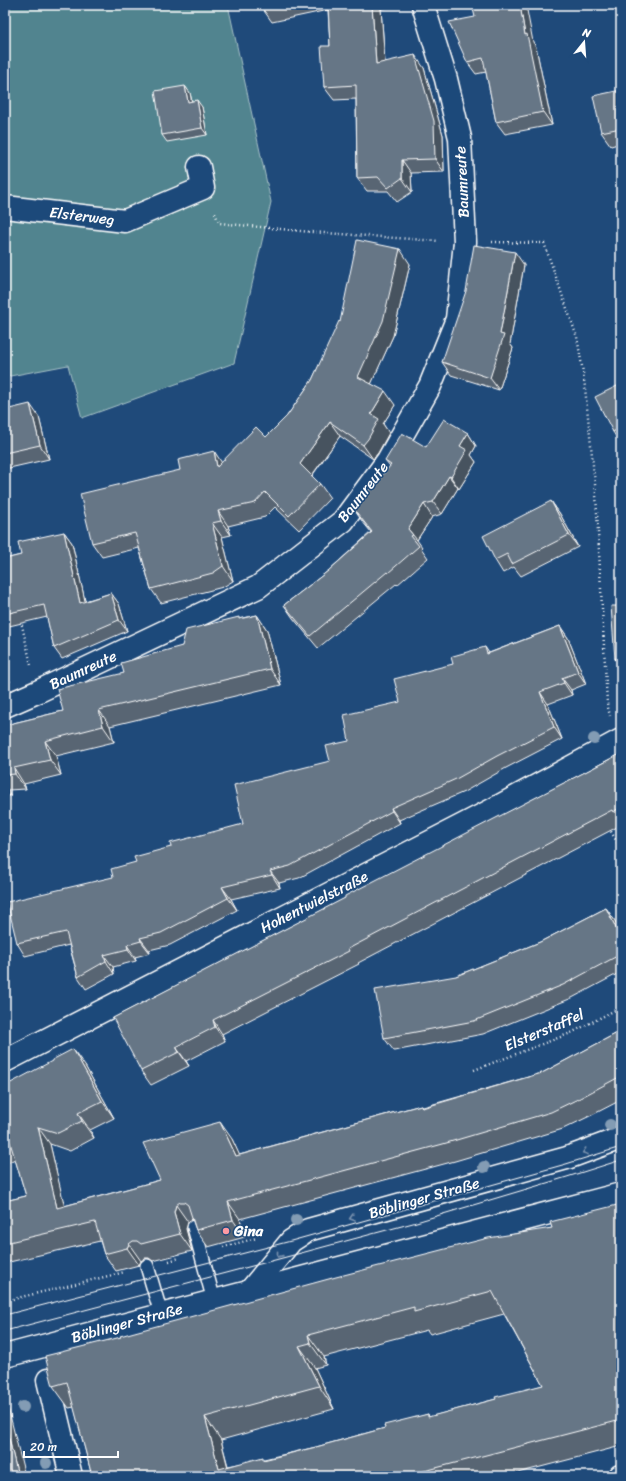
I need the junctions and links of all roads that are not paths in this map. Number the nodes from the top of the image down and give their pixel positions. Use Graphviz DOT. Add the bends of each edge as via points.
graph roads {
  1 [pos="423,5"];
  2 [pos="200,167"];
  3 [pos="5,207"];
  4 [pos="5,706"];
  5 [pos="621,740"];
  6 [pos="5,1062"];
  7 [pos="621,1138"];
  8 [pos="621,1194"];
  9 [pos="194,1227"];
  10 [pos="147,1266"];
  11 [pos="250,1291"];
  12 [pos="214,1301"];
  13 [pos="161,1314"];
  14 [pos="5,1356"];
  15 [pos="48,1380"];
  16 [pos="71,1476"];
  1 -- 4 [label="street, Baumreute" via="446,79 460,138 465,242 457,319 430,386 388,460 343,521 258,587"];
  2 -- 3 [label="street, Elsterweg" via="203,188 125,221"];
  5 -- 6 [label="street, Hohentwielstraße" via="490,811"];
  7 -- 11 [label="street, Böblinger Straße, one-way" via="567,1158 308,1230 291,1241"];
  8 -- 11 [label="street, Böblinger Straße"];
  9 -- 12 [label="lane"];
  10 -- 13 [label="lane"];
  11 -- 12 [label="street, Böblinger Straße"];
  12 -- 13 [label="street, Böblinger Straße"];
  13 -- 14 [label="street, Böblinger Straße"];
  15 -- 16 [label="street"];
}
